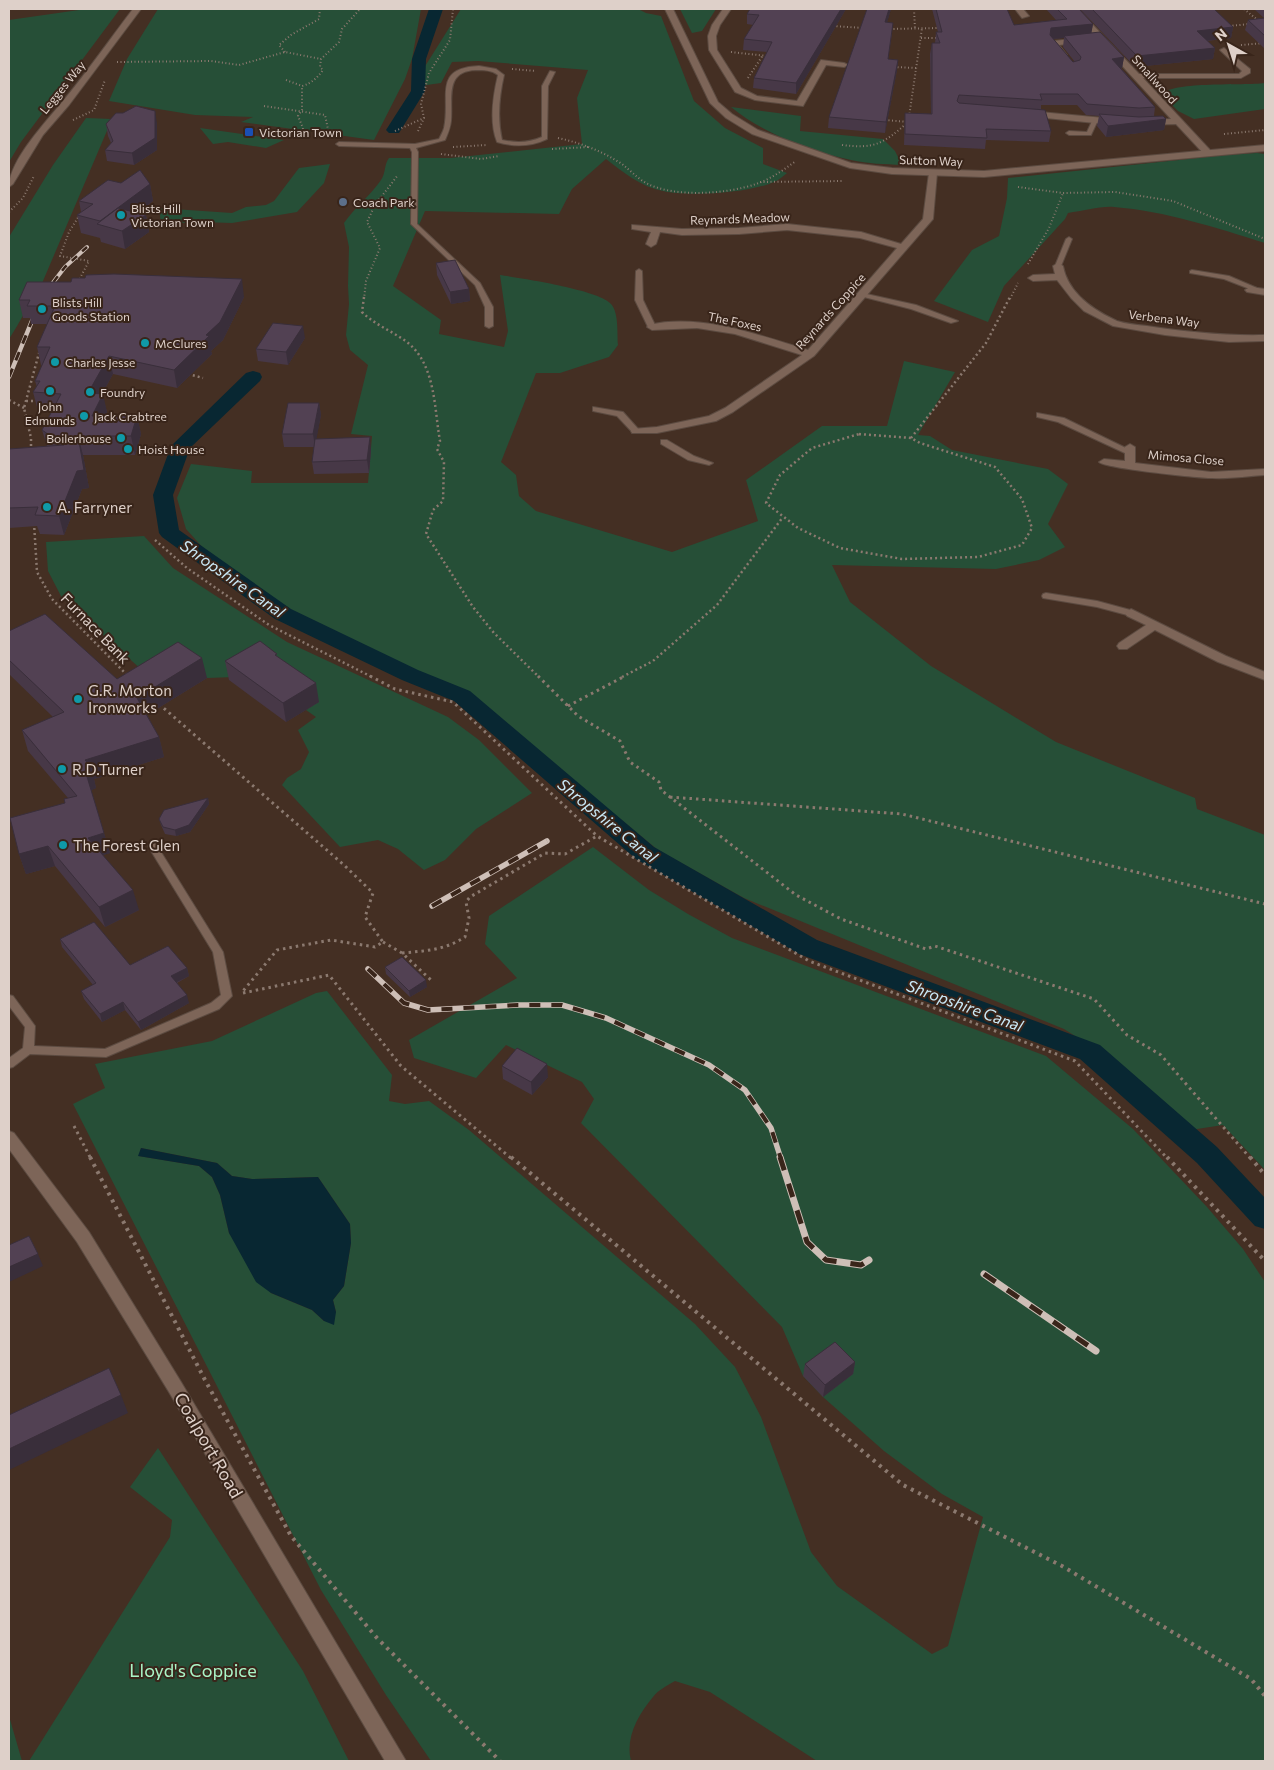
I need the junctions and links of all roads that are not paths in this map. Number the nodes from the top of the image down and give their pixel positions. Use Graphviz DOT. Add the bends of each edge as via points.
graph roads {
  1 [pos="138,9"];
  2 [pos="669,9"];
  3 [pos="727,9"];
  4 [pos="1018,9"];
  5 [pos="1074,9"];
  6 [pos="1025,16"];
  7 [pos="1102,38"];
  8 [pos="1224,50"];
  9 [pos="1069,63"];
  10 [pos="844,65"];
  11 [pos="552,72"];
  12 [pos="1136,76"];
  13 [pos="1016,113"];
  14 [pos="1095,120"];
  15 [pos="1177,121"];
  16 [pos="1122,122"];
  17 [pos="1137,124"];
  18 [pos="1069,133"];
  19 [pos="339,144"];
  20 [pos="411,146"];
  21 [pos="1265,148"];
  22 [pos="1207,152"];
  23 [pos="933,173"];
  24 [pos="9,184"];
  25 [pos="635,227"];
  26 [pos="657,229"];
  27 [pos="1069,239"];
  28 [pos="651,244"];
  29 [pos="903,247"];
  30 [pos="1058,266"];
  31 [pos="639,272"];
  32 [pos="1192,272"];
  33 [pos="1060,277"];
  34 [pos="1034,278"];
  35 [pos="1258,291"];
  36 [pos="862,295"];
  37 [pos="954,321"];
  38 [pos="489,326"];
  39 [pos="652,327"];
  40 [pos="1265,338"];
  41 [pos="810,354"];
  42 [pos="596,409"];
  43 [pos="1040,415"];
  44 [pos="657,430"];
  45 [pos="636,431"];
  46 [pos="664,442"];
  47 [pos="1130,450"];
  48 [pos="1104,462"];
  49 [pos="709,463"];
  50 [pos="1130,466"];
  51 [pos="1265,472"];
  52 [pos="1046,596"];
  53 [pos="1131,613"];
  54 [pos="1154,625"];
  55 [pos="1123,646"];
  56 [pos="1265,676"];
  57 [pos="153,846"];
  58 [pos="9,999"];
  59 [pos="28,1050"];
  60 [pos="9,1064"];
  61 [pos="9,1137"];
  62 [pos="396,1761"];
  1 -- 24 [label="street, Legges Way" via="66,104 39,134"];
  2 -- 23 [label="street, Sutton Way" via="714,103 729,116 755,132 850,165"];
  3 -- 10 [label="street" via="712,36 713,50 738,90 755,98 800,104 824,62"];
  4 -- 6 [label="street"];
  5 -- 7 [label="street, Smallwood"];
  7 -- 9 [label="street" via="1053,43"];
  7 -- 12 [label="street, Smallwood"];
  8 -- 12 [label="street" via="1247,71 1241,76"];
  11 -- 20 [label="lane" via="545,86 545,138 523,144 499,141 496,95 501,75 494,70 476,68 462,70 449,83 447,128 442,140"];
  12 -- 15 [label="street, Smallwood"];
  13 -- 14 [label="street"];
  14 -- 16 [label="street"];
  14 -- 18 [label="lane" via="1089,134"];
  15 -- 17 [label="street, Smallwood"];
  15 -- 22 [label="street, Smallwood"];
  19 -- 20 [label="lane"];
  20 -- 38 [label="lane" via="415,152 414,224 478,284 489,307"];
  21 -- 22 [label="street, Sutton Way"];
  22 -- 23 [label="street, Sutton Way" via="984,174"];
  23 -- 29 [label="street, Reynards Coppice" via="928,219"];
  25 -- 26 [label="street, Reynards Meadow"];
  26 -- 28 [label="street"];
  26 -- 29 [label="street, Reynards Meadow" via="682,232 787,227 861,235"];
  27 -- 30 [label="lane"];
  29 -- 36 [label="street, Reynards Coppice"];
  30 -- 33 [label="street, Verbena Way"];
  31 -- 39 [label="lane" via="639,300"];
  32 -- 35 [label="lane" via="1219,274"];
  33 -- 34 [label="street"];
  33 -- 40 [label="street, Verbena Way" via="1066,288 1087,309 1116,324 1229,339"];
  36 -- 37 [label="lane" via="914,307"];
  36 -- 41 [label="street, Reynards Coppice"];
  39 -- 41 [label="street, The Foxes" via="696,325 736,331"];
  41 -- 44 [label="street, Reynards Coppice" via="712,419"];
  42 -- 45 [label="lane" via="620,414"];
  43 -- 47 [label="lane" via="1060,420"];
  44 -- 45 [label="street, Reynards Coppice"];
  44 -- 46 [label="street"];
  46 -- 49 [label="lane" via="691,458"];
  47 -- 50 [label="street"];
  48 -- 50 [label="street, Mimosa Close"];
  50 -- 51 [label="street, Mimosa Close" via="1211,476"];
  52 -- 53 [label="lane"];
  53 -- 54 [label="street"];
  54 -- 55 [label="street"];
  54 -- 56 [label="street" via="1222,659"];
  57 -- 59 [label="lane" via="218,952 227,996 215,1006 106,1053"];
  58 -- 59 [label="lane" via="30,1026"];
  59 -- 60 [label="lane"];
  61 -- 62 [label="street, Coalport Road" via="83,1237"];
}
